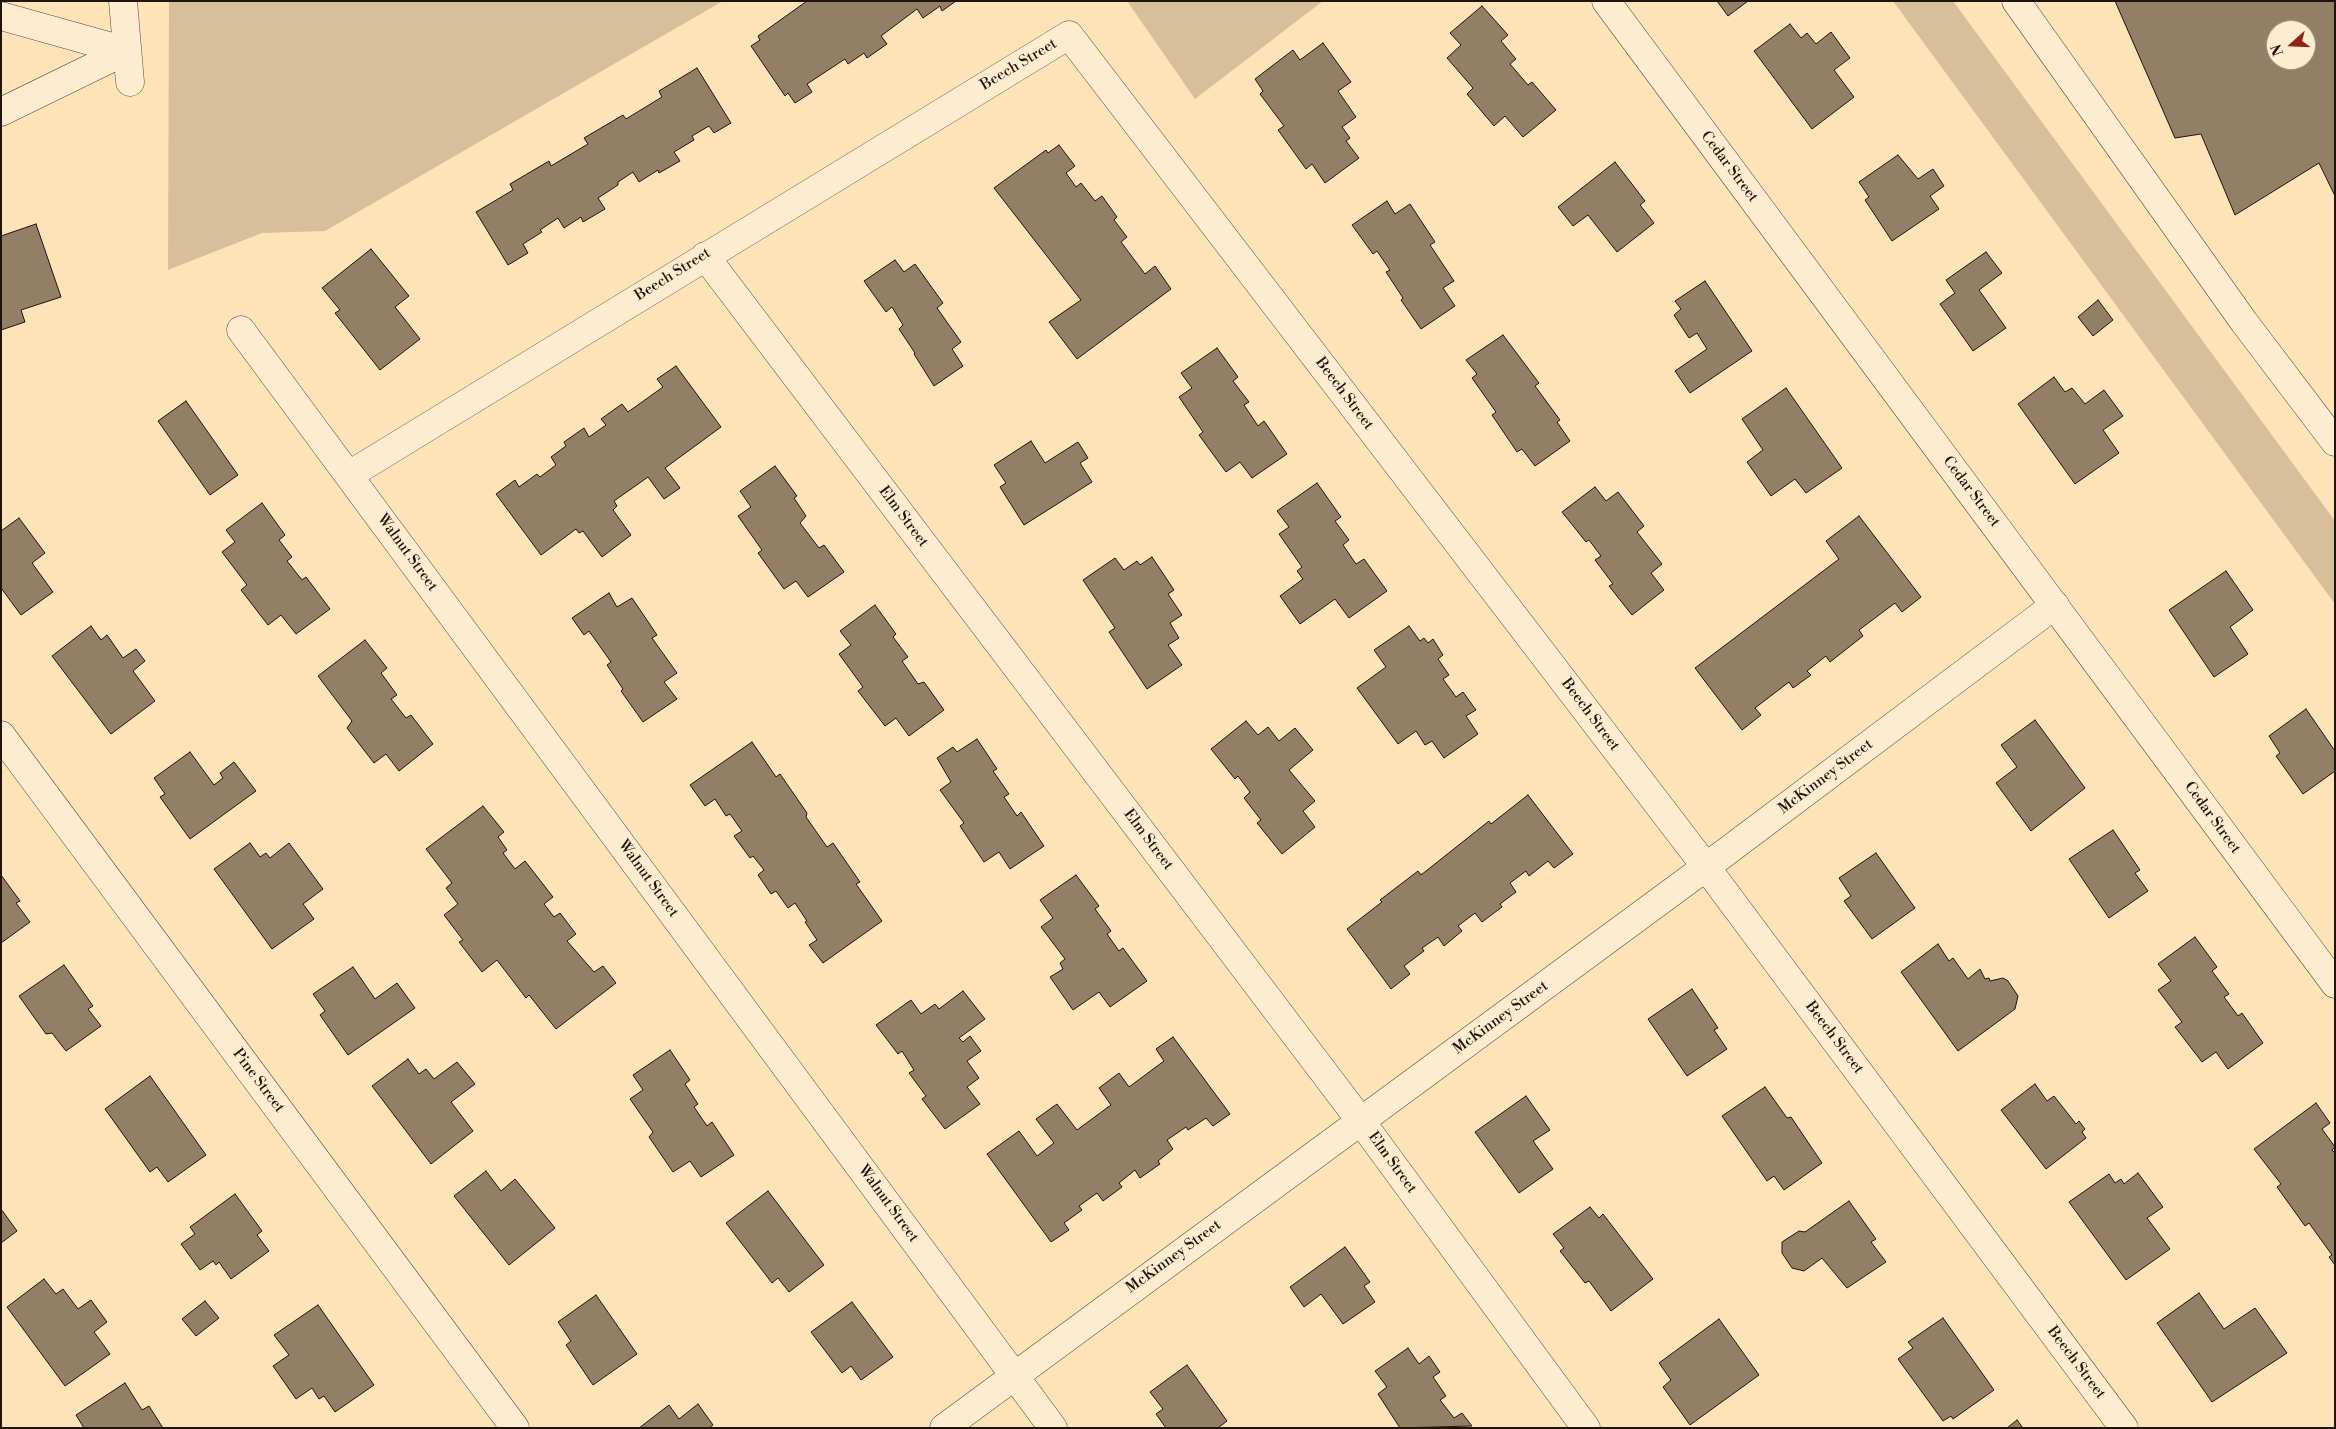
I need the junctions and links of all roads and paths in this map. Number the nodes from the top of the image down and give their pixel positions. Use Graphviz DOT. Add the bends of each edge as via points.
graph roads {
  1 [pos="122,1"];
  2 [pos="1606,1"];
  3 [pos="2016,1"];
  4 [pos="1,16"];
  5 [pos="126,51"];
  6 [pos="130,82"];
  7 [pos="1,112"];
  8 [pos="705,256"];
  9 [pos="241,330"];
  10 [pos="2335,442"];
  11 [pos="349,475"];
  12 [pos="2055,605"];
  13 [pos="1,735"];
  14 [pos="1706,867"];
  15 [pos="2335,984"];
  16 [pos="1360,1120"];
  17 [pos="1014,1375"];
  18 [pos="515,1428"];
  19 [pos="944,1428"];
  20 [pos="1053,1428"];
  21 [pos="1586,1428"];
  22 [pos="2124,1428"];
  1 -- 5 [label="street"];
  2 -- 12 [label="street, Cedar Street"];
  3 -- 10 [label="street" via="2244,322"];
  4 -- 5 [label="street"];
  5 -- 6 [label="street"];
  5 -- 7 [label="street"];
  8 -- 11 [label="street, Beech Street"];
  8 -- 14 [label="street, Beech Street" via="1069,35"];
  8 -- 16 [label="street, Elm Street"];
  9 -- 11 [label="street, Walnut Street"];
  11 -- 17 [label="street, Walnut Street"];
  12 -- 14 [label="street, McKinney Street"];
  12 -- 15 [label="street, Cedar Street"];
  13 -- 18 [label="street, Pine Street"];
  14 -- 16 [label="street, McKinney Street"];
  14 -- 22 [label="street, Beech Street"];
  16 -- 17 [label="street, McKinney Street"];
  16 -- 21 [label="street, Elm Street"];
  17 -- 19 [label="street, McKinney Street"];
  17 -- 20 [label="street, Walnut Street"];
}
